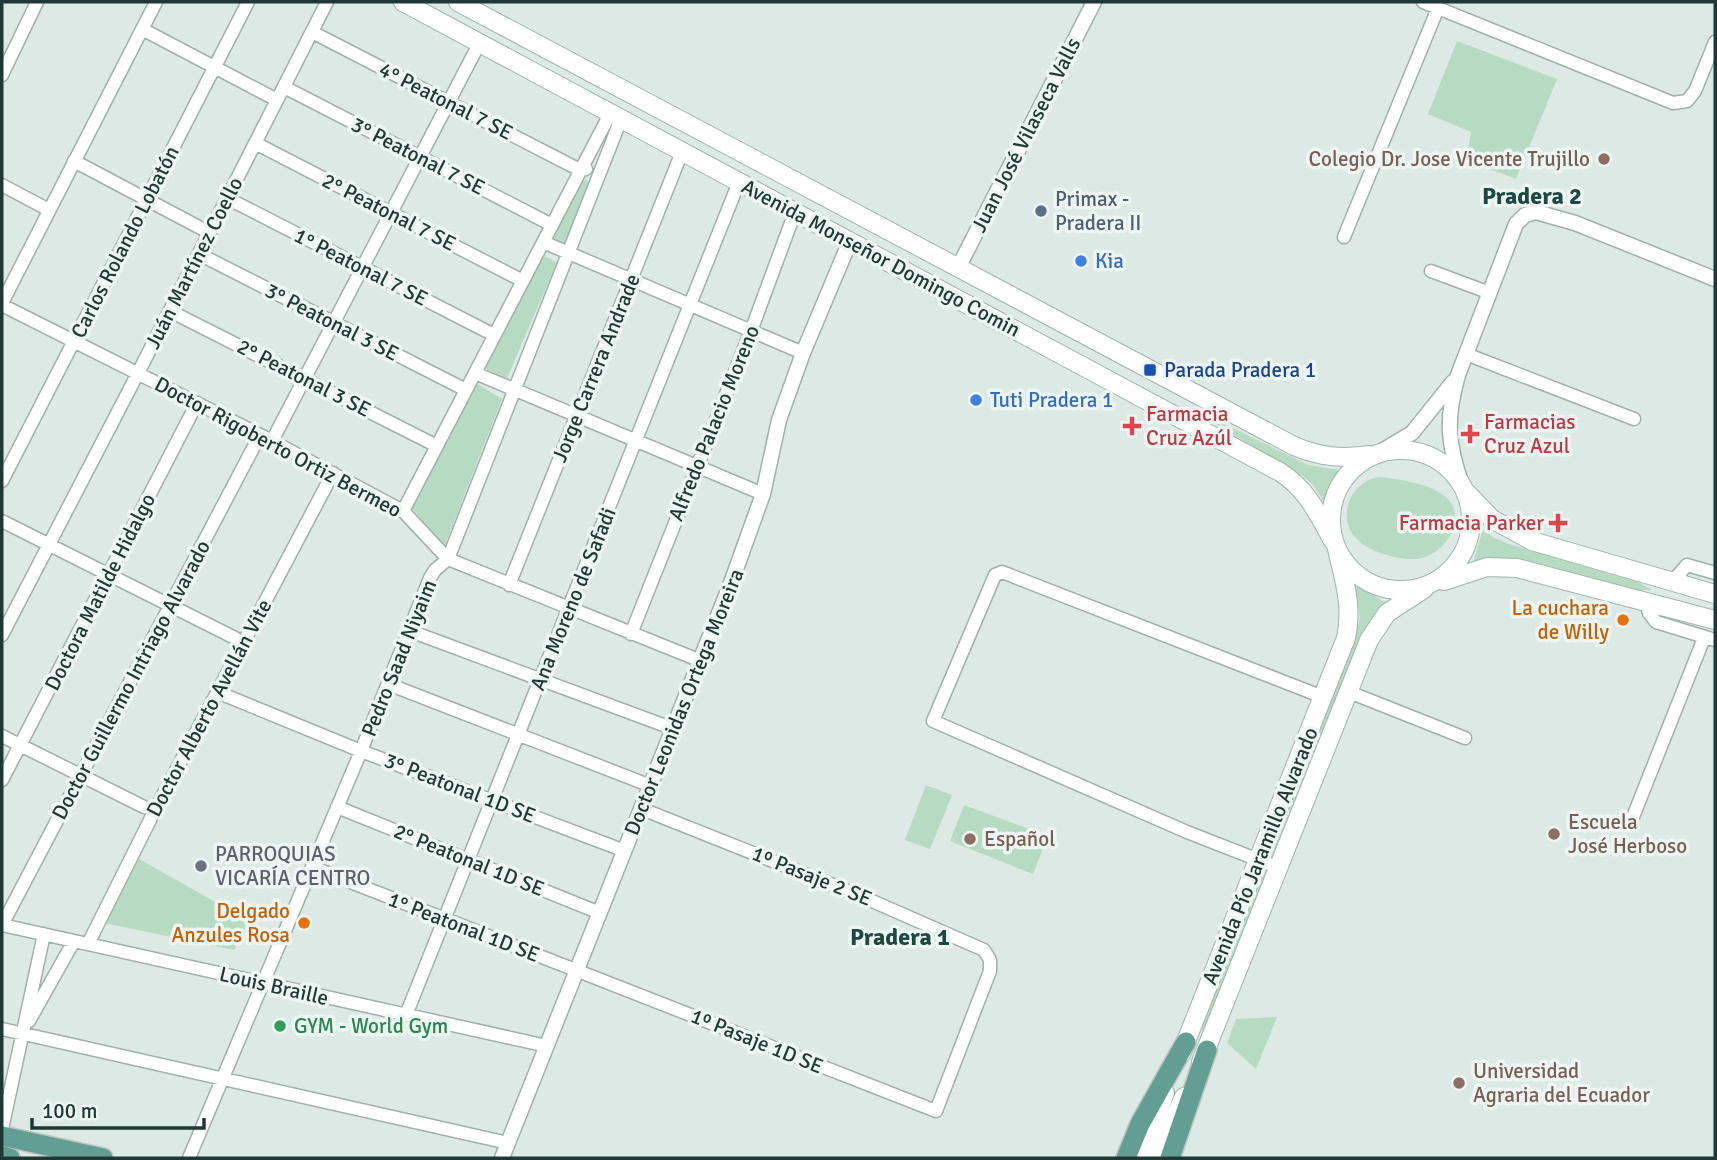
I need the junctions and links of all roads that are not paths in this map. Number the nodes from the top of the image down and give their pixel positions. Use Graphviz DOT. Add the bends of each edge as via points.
graph roads {
  1 [pos="37,2"];
  2 [pos="156,2"];
  3 [pos="248,2"];
  4 [pos="327,2"];
  5 [pos="403,2"];
  6 [pos="458,2"];
  7 [pos="1094,2"];
  8 [pos="1423,2"];
  9 [pos="1438,8"];
  10 [pos="142,29"];
  11 [pos="312,32"];
  12 [pos="480,42"];
  13 [pos="1715,42"];
  14 [pos="214,67"];
  15 [pos="2,75"];
  16 [pos="284,87"];
  17 [pos="277,100"];
  18 [pos="448,103"];
  19 [pos="616,115"];
  20 [pos="255,143"];
  21 [pos="682,152"];
  22 [pos="420,157"];
  23 [pos="74,161"];
  24 [pos="580,170"];
  25 [pos="599,177"];
  26 [pos="739,183"];
  27 [pos="2,185"];
  28 [pos="227,198"];
  29 [pos="146,200"];
  30 [pos="49,210"];
  31 [pos="391,212"];
  32 [pos="795,212"];
  33 [pos="552,225"];
  34 [pos="210,233"];
  35 [pos="1344,237"];
  36 [pos="850,241"];
  37 [pos="543,242"];
  38 [pos="569,253"];
  39 [pos="199,254"];
  40 [pos="362,268"];
  41 [pos="958,268"];
  42 [pos="1432,271"];
  43 [pos="1715,279"];
  44 [pos="631,280"];
  45 [pos="523,281"];
  46 [pos="1490,293"];
  47 [pos="2,304"];
  48 [pos="690,305"];
  49 [pos="170,311"];
  50 [pos="334,323"];
  51 [pos="751,331"];
  52 [pos="495,335"];
  53 [pos="74,341"];
  54 [pos="803,354"];
  55 [pos="1466,354"];
  56 [pos="138,373"];
  57 [pos="475,373"];
  58 [pos="1458,375"];
  59 [pos="305,378"];
  60 [pos="515,389"];
  61 [pos="466,390"];
  62 [pos="197,403"];
  63 [pos="577,415"];
  64 [pos="1633,419"];
  65 [pos="260,435"];
  66 [pos="636,440"];
  67 [pos="272,441"];
  68 [pos="437,446"];
  69 [pos="1375,454"];
  70 [pos="698,466"];
  71 [pos="333,473"];
  72 [pos="2,481"];
  73 [pos="1464,489"];
  74 [pos="763,494"];
  75 [pos="403,511"];
  76 [pos="2,521"];
  77 [pos="49,545"];
  78 [pos="1335,545"];
  79 [pos="448,559"];
  80 [pos="1715,573"];
  81 [pos="108,575"];
  82 [pos="1672,582"];
  83 [pos="509,585"];
  84 [pos="1432,585"];
  85 [pos="1715,594"];
  86 [pos="1646,602"];
  87 [pos="170,606"];
  88 [pos="569,608"];
  89 [pos="1715,620"];
  90 [pos="410,631"];
  91 [pos="631,634"];
  92 [pos="2,635"];
  93 [pos="234,638"];
  94 [pos="1710,639"];
  95 [pos="701,661"];
  96 [pos="540,679"];
  97 [pos="388,684"];
  98 [pos="217,692"];
  99 [pos="1349,692"];
  100 [pos="1323,697"];
  101 [pos="674,729"];
  102 [pos="518,735"];
  103 [pos="2,736"];
  104 [pos="1465,738"];
  105 [pos="20,745"];
  106 [pos="361,751"];
  107 [pos="80,777"];
  108 [pos="2,780"];
  109 [pos="651,786"];
  110 [pos="492,801"];
  111 [pos="144,807"];
  112 [pos="337,807"];
  113 [pos="642,808"];
  114 [pos="1631,822"];
  115 [pos="625,851"];
  116 [pos="468,860"];
  117 [pos="1258,860"];
  118 [pos="312,867"];
  119 [pos="1279,868"];
  120 [pos="600,913"];
  121 [pos="444,919"];
  122 [pos="2,925"];
  123 [pos="44,934"];
  124 [pos="74,941"];
  125 [pos="88,944"];
  126 [pos="577,971"];
  127 [pos="263,983"];
  128 [pos="406,1015"];
  129 [pos="2,1029"];
  130 [pos="22,1033"];
  131 [pos="1185,1042"];
  132 [pos="547,1046"];
  133 [pos="1207,1050"];
  134 [pos="222,1078"];
  135 [pos="936,1111"];
  136 [pos="2,1129"];
  137 [pos="2,1136"];
  138 [pos="508,1143"];
  139 [pos="1153,1154"];
  140 [pos="2,1156"];
  141 [pos="10,1158"];
  142 [pos="103,1158"];
  143 [pos="189,1158"];
  144 [pos="502,1158"];
  145 [pos="1126,1158"];
  1 -- 15 [label="street"];
  2 -- 10 [label="street"];
  3 -- 14 [label="street, Carlos Rolando Lobatón"];
  4 -- 11 [label="street, Juán Martínez Coello"];
  5 -- 12 [label="main road, Avenida Monseñor Domingo Comin"];
  6 -- 41 [label="main road, Avenida Monseñor Domingo Comin"];
  7 -- 41 [label="street, Juan José Vilaseca Valls"];
  8 -- 9 [label="street"];
  9 -- 13 [label="street" via="1673,103 1687,101 1696,91"];
  9 -- 35 [label="street"];
  10 -- 14 [label="street"];
  10 -- 23 [label="street"];
  11 -- 16 [label="street, Juán Martínez Coello"];
  11 -- 18 [label="street, 4° Peatonal 7 SE"];
  12 -- 18 [label="street"];
  12 -- 19 [label="main road, Avenida Monseñor Domingo Comin"];
  14 -- 17 [label="street"];
  14 -- 29 [label="street, Carlos Rolando Lobatón"];
  16 -- 17 [label="street, Juán Martínez Coello"];
  16 -- 22 [label="street, 3° Peatonal 7 SE"];
  17 -- 20 [label="street, Juán Martínez Coello"];
  18 -- 22 [label="street"];
  18 -- 24 [label="street, 4° Peatonal 7 SE"];
  19 -- 21 [label="main road, Avenida Monseñor Domingo Comin"];
  19 -- 24 [label="street"];
  19 -- 25 [label="street, Pedro Saad Niyaim"];
  20 -- 28 [label="street, Juán Martínez Coello"];
  20 -- 31 [label="street, 2° Peatonal 7 SE"];
  21 -- 26 [label="main road, Avenida Monseñor Domingo Comin"];
  21 -- 44 [label="street, Jorge Carrera Andrade"];
  22 -- 31 [label="street"];
  22 -- 33 [label="street, 3° Peatonal 7 SE"];
  23 -- 29 [label="street"];
  23 -- 30 [label="street"];
  24 -- 25 [label="street, 4° Peatonal 7 SE" via="589,169"];
  24 -- 33 [label="street"];
  25 -- 38 [label="street, Pedro Saad Niyaim"];
  26 -- 32 [label="main road, Avenida Monseñor Domingo Comin"];
  26 -- 48 [label="street, Ana Moreno de Safadi"];
  27 -- 30 [label="street"];
  28 -- 34 [label="street, Juán Martínez Coello"];
  28 -- 40 [label="street, 1° Peatonal 7 SE"];
  29 -- 34 [label="street"];
  29 -- 53 [label="street, Carlos Rolando Lobatón"];
  30 -- 47 [label="street"];
  31 -- 40 [label="street"];
  31 -- 45 [label="street, 2° Peatonal 7 SE"];
  32 -- 36 [label="main road, Avenida Monseñor Domingo Comin"];
  32 -- 51 [label="street, Alfredo Palacio Moreno"];
  33 -- 37 [label="street"];
  34 -- 39 [label="street, Juán Martínez Coello"];
  36 -- 54 [label="street, Doctor Leonidas Ortega Moreira"];
  36 -- 78 [label="main road, Avenida Monseñor Domingo Comin" via="1294,481 1308,496"];
  37 -- 38 [label="street"];
  37 -- 45 [label="street"];
  38 -- 44 [label="street"];
  38 -- 60 [label="street, Pedro Saad Niyaim"];
  39 -- 49 [label="street, Juán Martínez Coello"];
  39 -- 50 [label="street, 3° Peatonal 3 SE"];
  40 -- 50 [label="street"];
  40 -- 52 [label="street, 1° Peatonal 7 SE"];
  41 -- 69 [label="main road, Avenida Monseñor Domingo Comin" via="1294,446 1324,457"];
  42 -- 46 [label="street"];
  43 -- 46 [label="street" via="1536,212 1516,224"];
  44 -- 48 [label="street"];
  44 -- 63 [label="street, Jorge Carrera Andrade"];
  45 -- 52 [label="street"];
  46 -- 55 [label="street"];
  47 -- 53 [label="street, Doctor Rigoberto Ortiz Bermeo"];
  48 -- 51 [label="street"];
  48 -- 66 [label="street, Ana Moreno de Safadi"];
  49 -- 56 [label="street, Juán Martínez Coello"];
  49 -- 59 [label="street, 2° Peatonal 3 SE"];
  50 -- 59 [label="street"];
  50 -- 61 [label="street, 3° Peatonal 3 SE"];
  51 -- 54 [label="street"];
  51 -- 70 [label="street, Alfredo Palacio Moreno"];
  52 -- 57 [label="street"];
  53 -- 56 [label="street, Doctor Rigoberto Ortiz Bermeo"];
  53 -- 72 [label="street, Carlos Rolando Lobatón"];
  54 -- 74 [label="street, Doctor Leonidas Ortega Moreira" via="779,420"];
  55 -- 58 [label="street"];
  55 -- 64 [label="street"];
  56 -- 62 [label="street, Doctor Rigoberto Ortiz Bermeo"];
  56 -- 77 [label="street, Juán Martínez Coello"];
  57 -- 60 [label="street"];
  57 -- 61 [label="street"];
  58 -- 69 [label="street" via="1412,433"];
  58 -- 73 [label="street" via="1448,438"];
  59 -- 67 [label="street"];
  59 -- 68 [label="street, 2° Peatonal 3 SE"];
  60 -- 63 [label="street"];
  60 -- 79 [label="street, Pedro Saad Niyaim"];
  61 -- 68 [label="street"];
  62 -- 65 [label="street, Doctor Rigoberto Ortiz Bermeo"];
  62 -- 81 [label="street, Doctora Matilde Hidalgo"];
  63 -- 66 [label="street"];
  63 -- 83 [label="street, Jorge Carrera Andrade"];
  65 -- 67 [label="street, Doctor Rigoberto Ortiz Bermeo"];
  65 -- 87 [label="street, Doctor Guillermo Intriago Alvarado"];
  66 -- 70 [label="street"];
  66 -- 88 [label="street, Ana Moreno de Safadi"];
  67 -- 71 [label="street, Doctor Rigoberto Ortiz Bermeo"];
  68 -- 75 [label="street"];
  69 -- 73 [label="main road" via="1407,452 1432,459"];
  69 -- 78 [label="main road" via="1349,469 1334,495 1330,524"];
  70 -- 74 [label="street"];
  70 -- 91 [label="street, Alfredo Palacio Moreno"];
  71 -- 75 [label="street, Doctor Rigoberto Ortiz Bermeo"];
  71 -- 98 [label="street, Doctor Alberto Avellán Vite"];
  73 -- 82 [label="main road" via="1492,519 1532,541"];
  73 -- 84 [label="main road" via="1472,518 1469,542 1458,565"];
  74 -- 95 [label="street, Doctor Leonidas Ortega Moreira"];
  75 -- 79 [label="street, Doctor Rigoberto Ortiz Bermeo"];
  76 -- 77 [label="street"];
  77 -- 81 [label="street"];
  77 -- 92 [label="street, Juán Martínez Coello"];
  78 -- 84 [label="main road" via="1368,580 1395,590"];
  78 -- 100 [label="main road, Avenida Pío Jaramillo Alvarado" via="1350,621"];
  79 -- 83 [label="street, Doctor Rigoberto Ortiz Bermeo"];
  79 -- 90 [label="street, Pedro Saad Niyaim" via="430,578"];
  80 -- 82 [label="street" via="1687,565"];
  81 -- 87 [label="street"];
  81 -- 105 [label="street, Doctora Matilde Hidalgo"];
  82 -- 85 [label="main road"];
  83 -- 88 [label="street, Doctor Rigoberto Ortiz Bermeo"];
  84 -- 86 [label="main road" via="1499,566"];
  84 -- 99 [label="main road, Avenida Pío Jaramillo Alvarado" via="1381,618"];
  86 -- 89 [label="main road"];
  86 -- 94 [label="street" via="1656,622"];
  87 -- 93 [label="street"];
  87 -- 107 [label="street, Doctor Guillermo Intriago Alvarado"];
  88 -- 91 [label="street, Doctor Rigoberto Ortiz Bermeo"];
  88 -- 96 [label="street, Ana Moreno de Safadi"];
  90 -- 96 [label="street"];
  90 -- 97 [label="street, Pedro Saad Niyaim"];
  91 -- 95 [label="street, Doctor Rigoberto Ortiz Bermeo"];
  94 -- 114 [label="street"];
  95 -- 101 [label="street, Doctor Leonidas Ortega Moreira"];
  96 -- 101 [label="street"];
  96 -- 102 [label="street, Ana Moreno de Safadi"];
  97 -- 102 [label="street"];
  97 -- 106 [label="street, Pedro Saad Niyaim"];
  98 -- 106 [label="street, 3° Peatonal 1D SE"];
  98 -- 125 [label="street, Doctor Alberto Avellán Vite"];
  99 -- 104 [label="street"];
  99 -- 119 [label="main road, Avenida Pío Jaramillo Alvarado"];
  100 -- 117 [label="main road, Avenida Pío Jaramillo Alvarado"];
  100 -- 117 [label="street" via="1002,572 995,575 933,721"];
  101 -- 109 [label="street, Doctor Leonidas Ortega Moreira"];
  102 -- 109 [label="street"];
  102 -- 110 [label="street, Ana Moreno de Safadi"];
  103 -- 105 [label="street"];
  105 -- 107 [label="street"];
  105 -- 108 [label="street, Doctora Matilde Hidalgo"];
  106 -- 110 [label="street, 3° Peatonal 1D SE"];
  106 -- 112 [label="street, Pedro Saad Niyaim"];
  107 -- 111 [label="street"];
  107 -- 122 [label="street, Doctor Guillermo Intriago Alvarado"];
  109 -- 113 [label="street, Doctor Leonidas Ortega Moreira"];
  110 -- 115 [label="street, 3° Peatonal 1D SE"];
  110 -- 116 [label="street, Ana Moreno de Safadi"];
  112 -- 116 [label="street, 2° Peatonal 1D SE"];
  112 -- 118 [label="street, Pedro Saad Niyaim"];
  113 -- 115 [label="street, Doctor Leonidas Ortega Moreira"];
  113 -- 135 [label="street, 1º Pasaje 2 SE" via="980,947 990,960 990,971"];
  115 -- 120 [label="street, Doctor Leonidas Ortega Moreira"];
  116 -- 120 [label="street, 2° Peatonal 1D SE"];
  116 -- 121 [label="street, Ana Moreno de Safadi"];
  117 -- 119 [label="street"];
  117 -- 131 [label="main road, Avenida Pío Jaramillo Alvarado"];
  118 -- 121 [label="street, 1° Peatonal 1D SE"];
  118 -- 127 [label="street, Pedro Saad Niyaim"];
  119 -- 133 [label="main road, Avenida Pío Jaramillo Alvarado"];
  120 -- 126 [label="street, Doctor Leonidas Ortega Moreira"];
  121 -- 126 [label="street, 1° Peatonal 1D SE"];
  121 -- 128 [label="street, Ana Moreno de Safadi"];
  122 -- 123 [label="street, Louis Braille"];
  123 -- 124 [label="street, Louis Braille"];
  123 -- 130 [label="street"];
  124 -- 125 [label="street, Louis Braille"];
  124 -- 130 [label="street"];
  125 -- 127 [label="street, Louis Braille"];
  126 -- 132 [label="street, Doctor Leonidas Ortega Moreira"];
  126 -- 135 [label="street, 1º Pasaje 1D SE"];
  127 -- 128 [label="street, Louis Braille"];
  127 -- 134 [label="street, Pedro Saad Niyaim"];
  128 -- 132 [label="street, Louis Braille"];
  129 -- 130 [label="street"];
  130 -- 134 [label="street"];
  130 -- 136 [label="street"];
  131 -- 139 [label="main road, Avenida Pío Jaramillo Alvarado"];
  131 -- 145 [label="main road"];
  132 -- 138 [label="street, Doctor Leonidas Ortega Moreira"];
  133 -- 139 [label="main road"];
  134 -- 138 [label="street"];
  134 -- 143 [label="street, Pedro Saad Niyaim"];
  137 -- 142 [label="main road"];
  138 -- 144 [label="street, Doctor Leonidas Ortega Moreira"];
  140 -- 141 [label="main road"];
}
